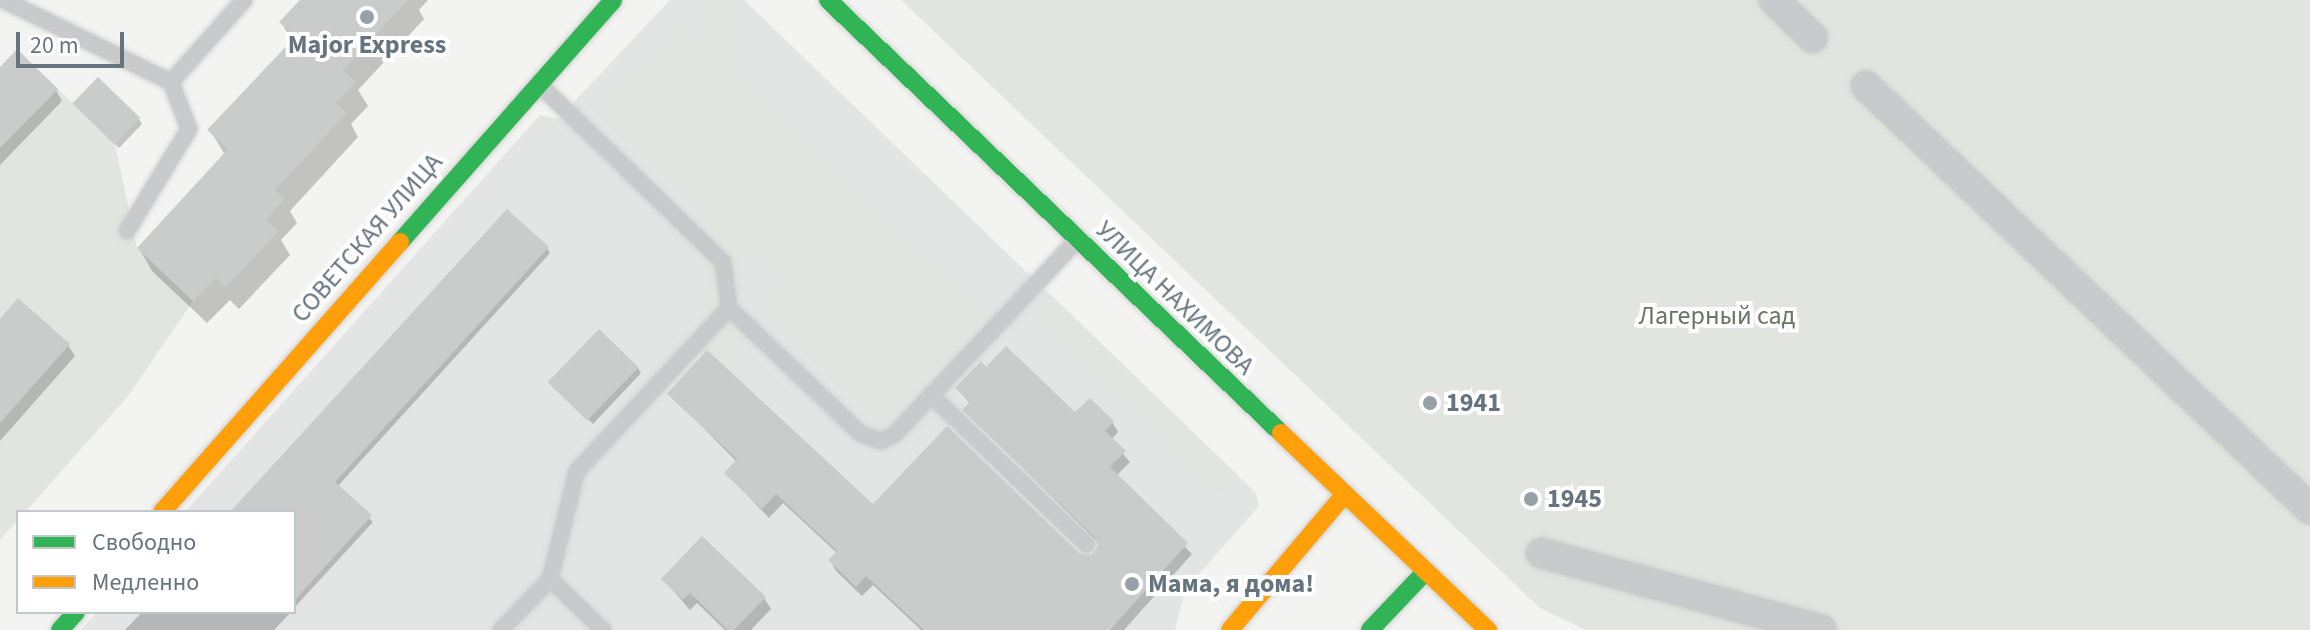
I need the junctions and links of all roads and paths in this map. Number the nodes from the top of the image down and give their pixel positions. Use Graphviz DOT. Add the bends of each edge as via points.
graph roads {
  1 [pos="4,0"];
  2 [pos="244,0"];
  3 [pos="613,0"];
  4 [pos="828,0"];
  5 [pos="1774,0"];
  6 [pos="1813,38"];
  7 [pos="171,82"];
  8 [pos="537,83"];
  9 [pos="1866,86"];
  10 [pos="127,231"];
  11 [pos="1077,240"];
  12 [pos="729,308"];
  13 [pos="931,395"];
  14 [pos="1344,495"];
  15 [pos="2310,509"];
  16 [pos="164,510"];
  17 [pos="1087,545"];
  18 [pos="1541,553"];
  19 [pos="1425,572"];
  20 [pos="550,579"];
  21 [pos="74,614"];
  22 [pos="60,630"];
  23 [pos="501,630"];
  24 [pos="603,630"];
  25 [pos="1230,630"];
  26 [pos="1370,630"];
  27 [pos="1488,630"];
  28 [pos="1822,630"];
  1 -- 7 [label="lane"];
  2 -- 7 [label="lane"];
  3 -- 8 [label="main road, СОВЕТСКАЯ УЛИЦА"];
  4 -- 11 [label="main road, УЛИЦА НАХИМОВА"];
  5 -- 6 [label="street"];
  7 -- 10 [label="lane" via="189,129"];
  8 -- 12 [label="lane" via="723,262"];
  8 -- 16 [label="main road, СОВЕТСКАЯ УЛИЦА"];
  9 -- 15 [label="street"];
  11 -- 13 [label="lane"];
  11 -- 14 [label="main road, УЛИЦА НАХИМОВА"];
  12 -- 13 [label="lane" via="866,438 888,439"];
  12 -- 20 [label="lane" via="577,471"];
  13 -- 17 [label="lane"];
  14 -- 19 [label="main road, УЛИЦА НАХИМОВА"];
  14 -- 25 [label="main road"];
  18 -- 28 [label="street"];
  19 -- 26 [label="main road"];
  19 -- 27 [label="main road, УЛИЦА НАХИМОВА"];
  20 -- 23 [label="lane"];
  20 -- 24 [label="lane"];
  21 -- 22 [label="main road"];
}
